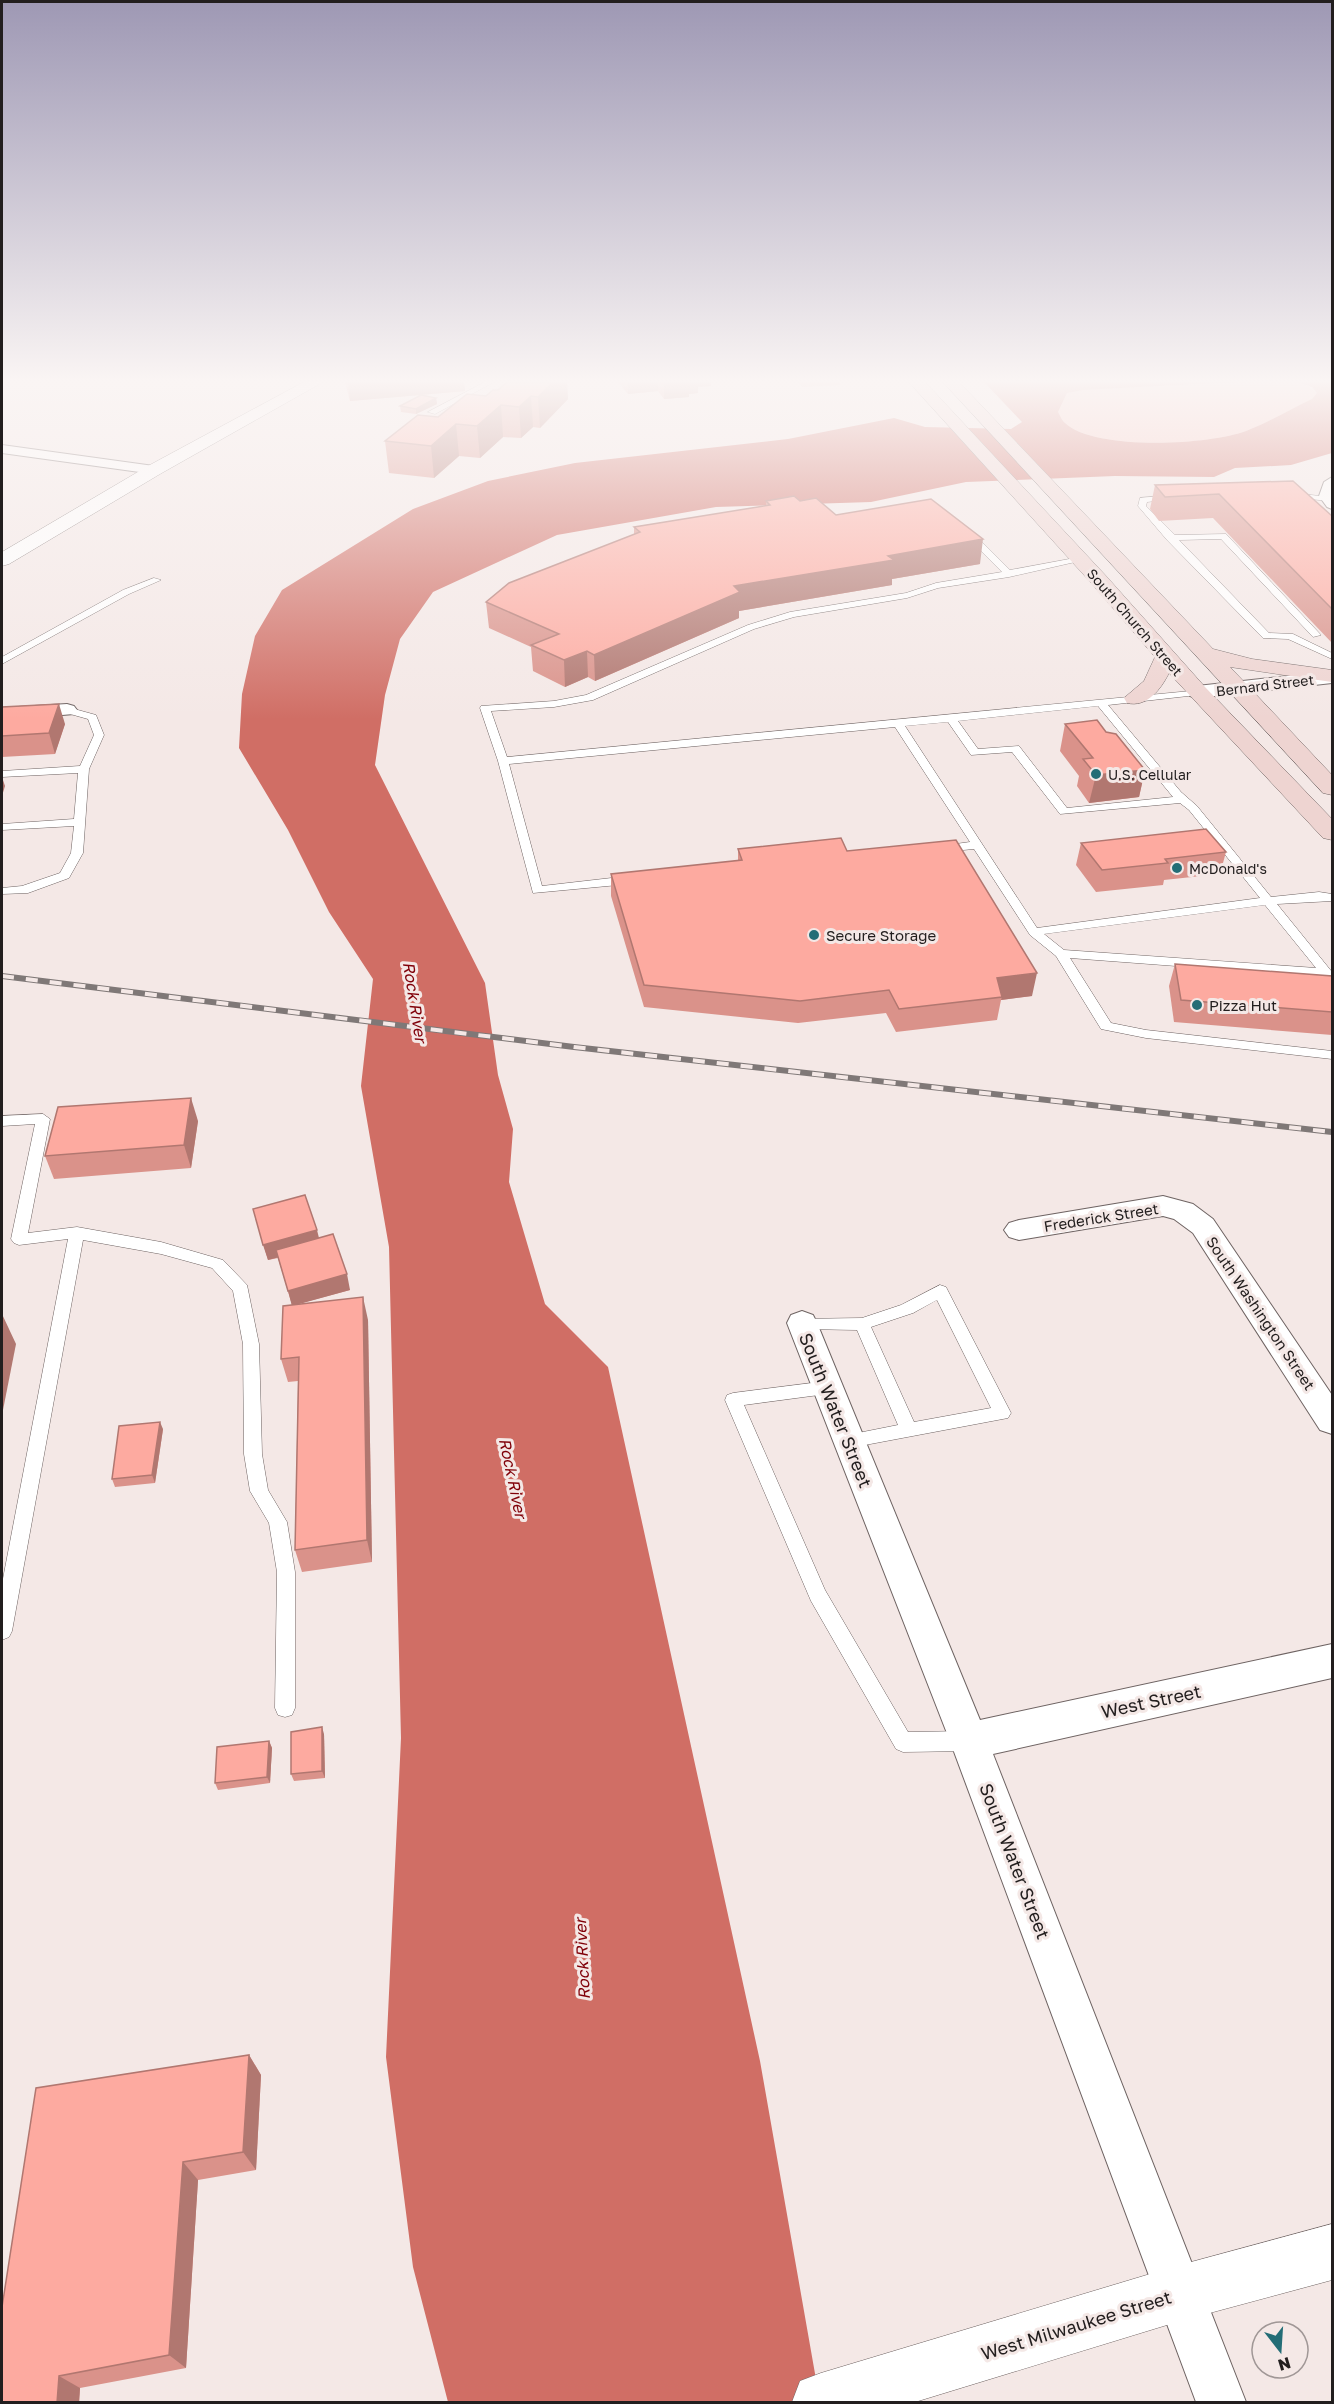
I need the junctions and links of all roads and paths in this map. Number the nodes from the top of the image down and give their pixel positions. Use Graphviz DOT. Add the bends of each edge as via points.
graph roads {
  1 [pos="113,494"];
  2 [pos="1018,494"];
  3 [pos="1060,494"];
  4 [pos="1179,496"];
  5 [pos="964,529"];
  6 [pos="1170,538"];
  7 [pos="2,560"];
  8 [pos="1080,560"];
  9 [pos="1009,574"];
  10 [pos="157,580"];
  11 [pos="1290,636"];
  12 [pos="1205,653"];
  13 [pos="1166,656"];
  14 [pos="1332,656"];
  15 [pos="2,662"];
  16 [pos="1332,676"];
  17 [pos="1237,688"];
  18 [pos="1197,693"];
  19 [pos="1136,698"];
  20 [pos="1100,702"];
  21 [pos="68,710"];
  22 [pos="2,714"];
  23 [pos="951,718"];
  24 [pos="898,724"];
  25 [pos="503,760"];
  26 [pos="84,769"];
  27 [pos="2,774"];
  28 [pos="1332,788"];
  29 [pos="1182,799"];
  30 [pos="78,822"];
  31 [pos="2,827"];
  32 [pos="1332,833"];
  33 [pos="977,845"];
  34 [pos="932,850"];
  35 [pos="639,879"];
  36 [pos="2,891"];
  37 [pos="1332,897"];
  38 [pos="1267,901"];
  39 [pos="1034,932"];
  40 [pos="1060,954"];
  41 [pos="1329,976"];
  42 [pos="1332,1055"];
  43 [pos="2,1121"];
  44 [pos="1183,1211"];
  45 [pos="1019,1230"];
  46 [pos="77,1233"];
  47 [pos="802,1323"];
  48 [pos="862,1324"];
  49 [pos="828,1388"];
  50 [pos="1332,1421"];
  51 [pos="909,1430"];
  52 [pos="849,1441"];
  53 [pos="2,1631"];
  54 [pos="1332,1661"];
  55 [pos="285,1708"];
  56 [pos="969,1740"];
  57 [pos="1332,2252"];
  58 [pos="1180,2293"];
  59 [pos="820,2403"];
  60 [pos="1221,2403"];
  1 -- 7 [label="street"];
  2 -- 8 [label="main road, South Church Street"];
  3 -- 12 [label="main road, South Church Street"];
  4 -- 6 [label="lane" via="1143,500 1142,506"];
  5 -- 9 [label="lane"];
  6 -- 11 [label="lane" via="1266,636"];
  6 -- 11 [label="lane" via="1223,536 1316,634"];
  8 -- 9 [label="lane"];
  8 -- 13 [label="main road, South Church Street"];
  9 -- 25 [label="lane" via="793,614 751,627 589,698 485,708"];
  10 -- 15 [label="lane" via="126,592"];
  11 -- 14 [label="lane"];
  12 -- 16 [label="main road" via="1263,668"];
  12 -- 17 [label="main road, South Church Street"];
  13 -- 18 [label="main road, South Church Street"];
  13 -- 19 [label="main road" via="1153,684"];
  16 -- 17 [label="street, Bernard Street"];
  17 -- 18 [label="street, Bernard Street"];
  17 -- 28 [label="main road, South Church Street"];
  18 -- 19 [label="lane"];
  18 -- 32 [label="main road, South Church Street"];
  19 -- 20 [label="lane"];
  20 -- 23 [label="lane"];
  20 -- 29 [label="lane"];
  21 -- 22 [label="street"];
  21 -- 26 [label="lane" via="92,717 99,735"];
  23 -- 24 [label="lane"];
  23 -- 29 [label="lane" via="975,753 1015,748 1064,812"];
  24 -- 25 [label="lane"];
  24 -- 33 [label="lane"];
  25 -- 35 [label="lane" via="537,890"];
  26 -- 27 [label="lane"];
  26 -- 30 [label="lane"];
  29 -- 38 [label="lane"];
  30 -- 31 [label="lane"];
  30 -- 36 [label="lane" via="76,853 65,875 24,890"];
  33 -- 34 [label="lane"];
  33 -- 39 [label="lane"];
  37 -- 38 [label="lane"];
  38 -- 39 [label="lane"];
  38 -- 41 [label="lane"];
  39 -- 40 [label="lane"];
  40 -- 41 [label="lane"];
  40 -- 42 [label="lane" via="1106,1026"];
  43 -- 46 [label="lane" via="43,1119 20,1239"];
  44 -- 45 [label="street, Frederick Street" via="1163,1206"];
  44 -- 50 [label="street, South Washington Street" via="1203,1226"];
  46 -- 53 [label="lane"];
  46 -- 55 [label="lane" via="161,1248 217,1264 241,1289 251,1344 253,1454 259,1491 278,1522 286,1572"];
  47 -- 48 [label="lane"];
  47 -- 49 [label="street, South Water Street"];
  48 -- 51 [label="lane"];
  48 -- 51 [label="lane" via="907,1309 940,1291 1002,1413"];
  49 -- 52 [label="street, South Water Street"];
  49 -- 56 [label="lane" via="733,1400 818,1595 903,1742"];
  51 -- 52 [label="lane"];
  52 -- 56 [label="street, South Water Street"];
  54 -- 56 [label="street, West Street"];
  56 -- 58 [label="street, South Water Street"];
  57 -- 58 [label="street, West Milwaukee Street"];
  58 -- 59 [label="street, West Milwaukee Street"];
  58 -- 60 [label="street, South Water Street"];
}
